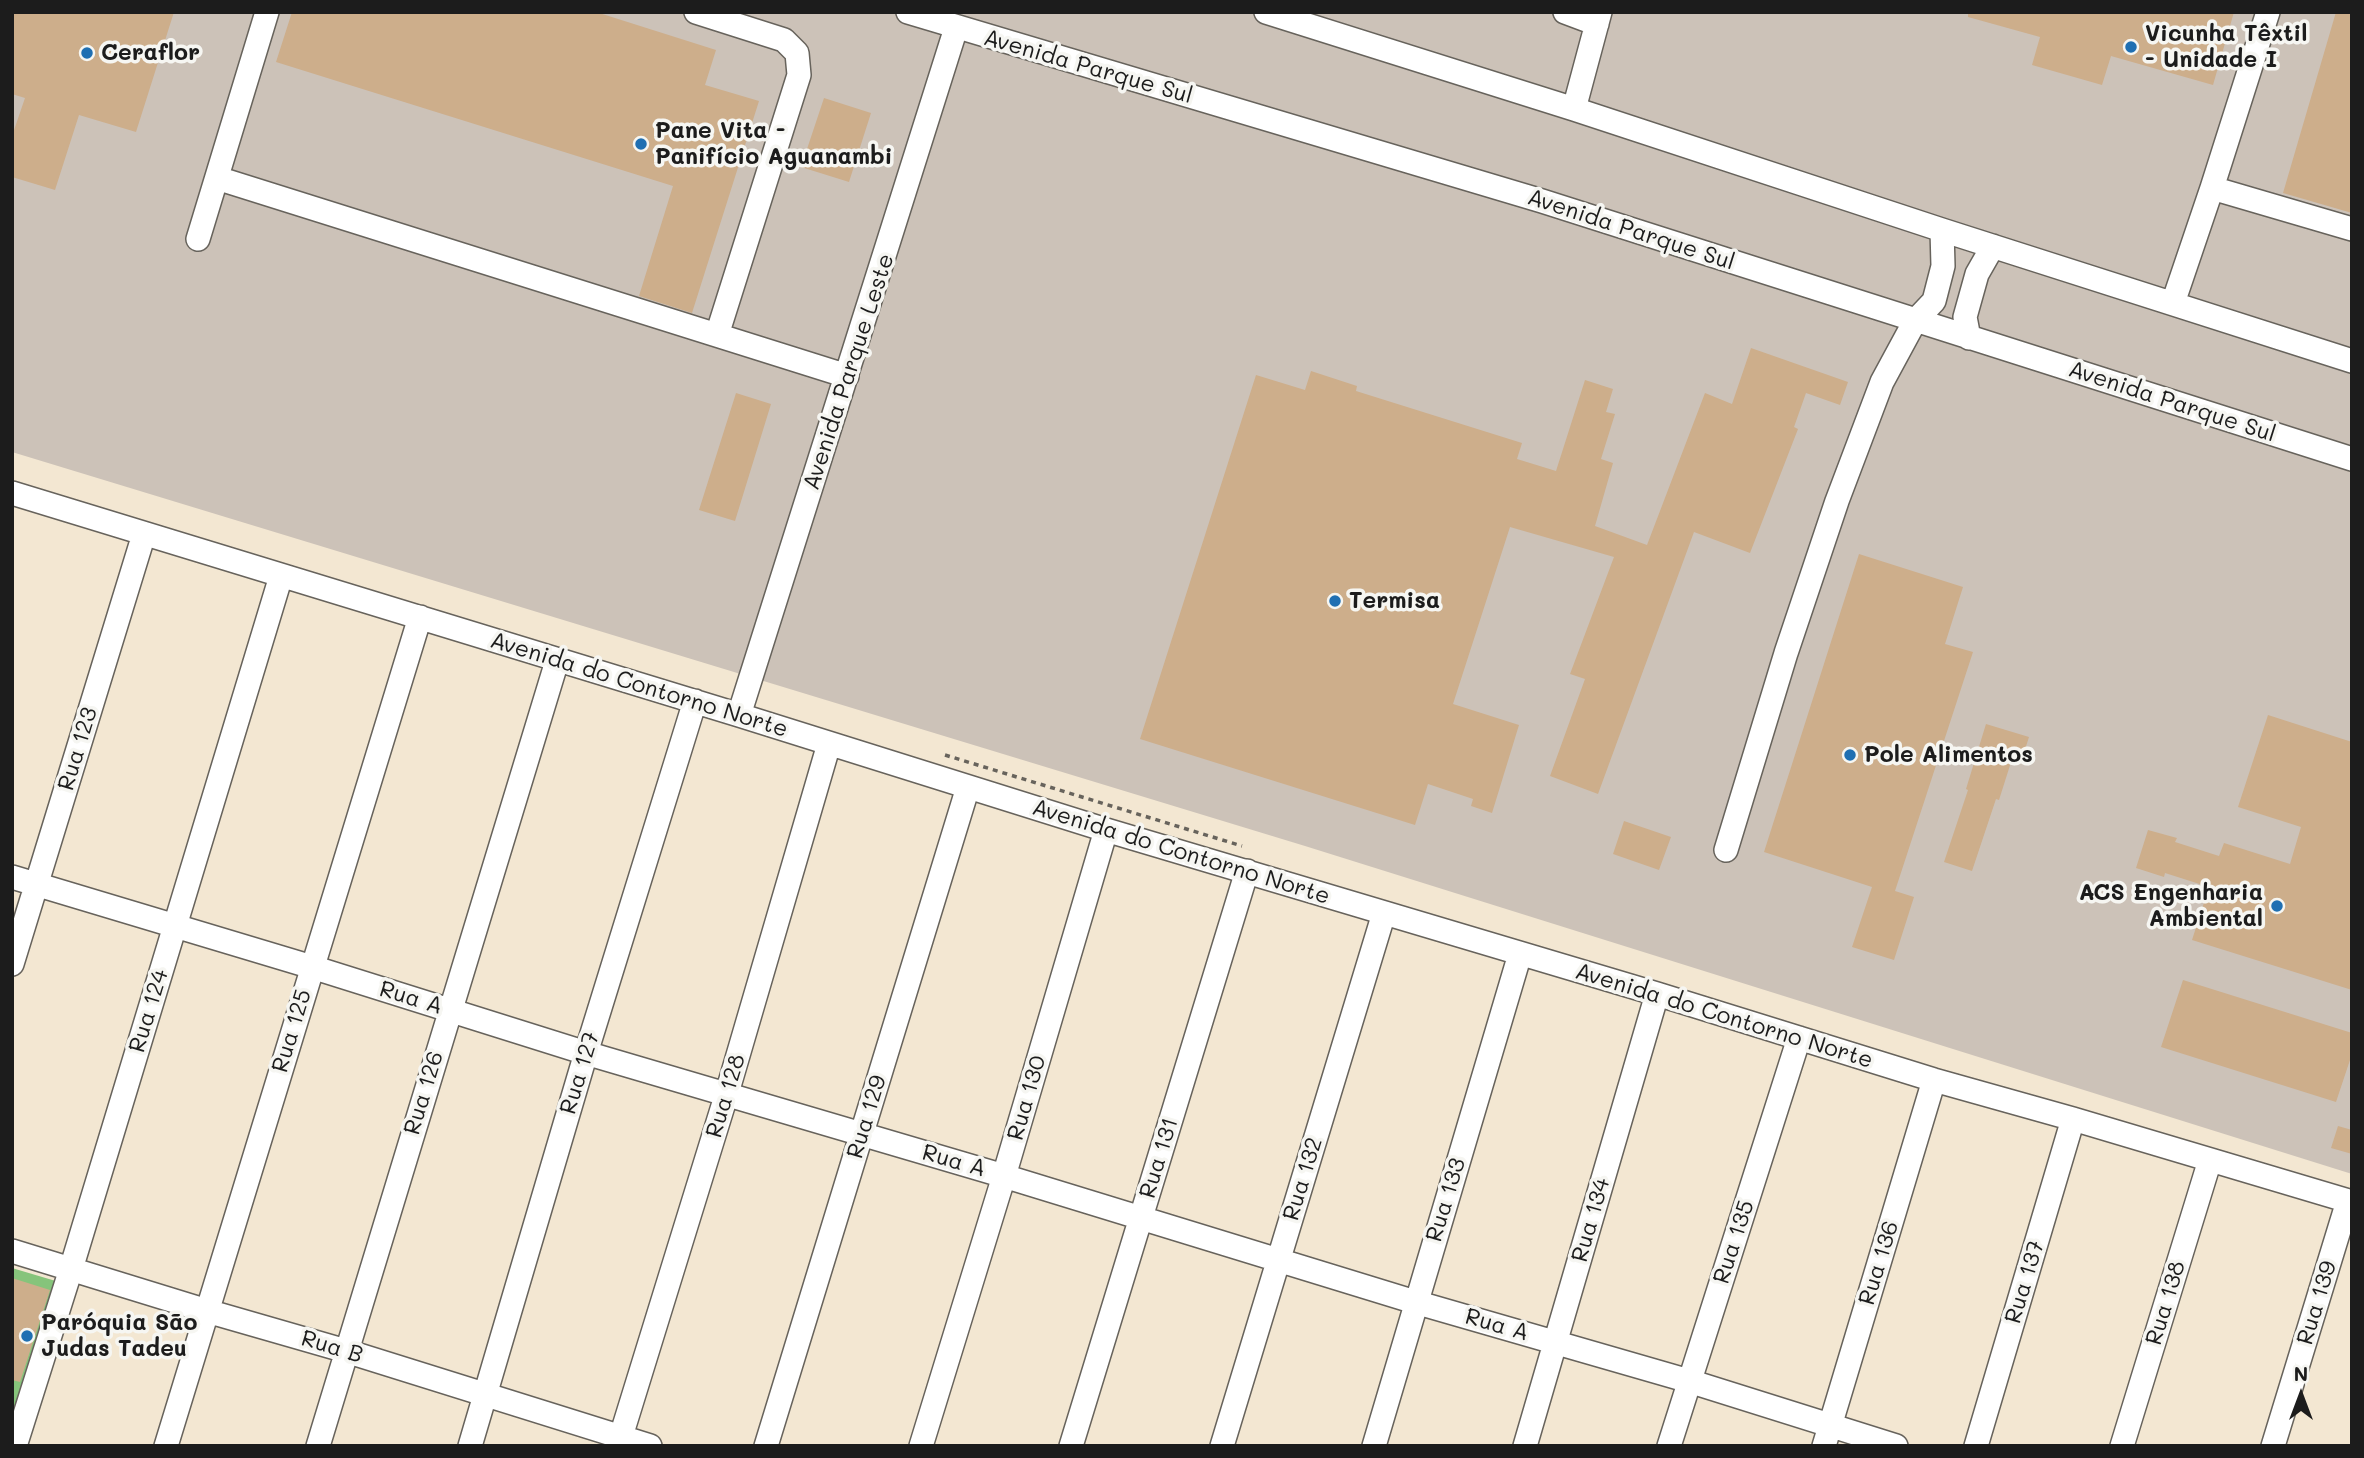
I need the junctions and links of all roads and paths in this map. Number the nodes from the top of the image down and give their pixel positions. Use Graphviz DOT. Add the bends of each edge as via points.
graph roads {
  1 [pos="267,12"];
  2 [pos="696,12"];
  3 [pos="908,12"];
  4 [pos="1266,12"];
  5 [pos="1565,12"];
  6 [pos="2268,12"];
  7 [pos="1599,18"];
  8 [pos="956,28"];
  9 [pos="1574,109"];
  10 [pos="217,178"];
  11 [pos="2212,188"];
  12 [pos="2352,229"];
  13 [pos="1942,230"];
  14 [pos="198,239"];
  15 [pos="1993,246"];
  16 [pos="2173,303"];
  17 [pos="1915,321"];
  18 [pos="718,335"];
  19 [pos="1969,338"];
  20 [pos="2352,361"];
  21 [pos="848,376"];
  22 [pos="2352,458"];
  23 [pos="12,493"];
  24 [pos="144,534"];
  25 [pos="281,576"];
  26 [pos="420,617"];
  27 [pos="556,661"];
  28 [pos="695,701"];
  29 [pos="739,715"];
  30 [pos="829,744"];
  31 [pos="934,751"];
  32 [pos="968,787"];
  33 [pos="1106,830"];
  34 [pos="1242,846"];
  35 [pos="1726,850"];
  36 [pos="1247,871"];
  37 [pos="12,877"];
  38 [pos="36,885"];
  39 [pos="1384,913"];
  40 [pos="175,925"];
  41 [pos="1520,954"];
  42 [pos="12,964"];
  43 [pos="312,967"];
  44 [pos="1657,993"];
  45 [pos="449,1009"];
  46 [pos="1799,1038"];
  47 [pos="586,1053"];
  48 [pos="1934,1080"];
  49 [pos="727,1093"];
  50 [pos="2073,1119"];
  51 [pos="862,1134"];
  52 [pos="2210,1160"];
  53 [pos="1004,1176"];
  54 [pos="2350,1202"];
  55 [pos="1140,1217"];
  56 [pos="12,1251"];
  57 [pos="1278,1260"];
  58 [pos="71,1269"];
  59 [pos="1415,1302"];
  60 [pos="207,1311"];
  61 [pos="1555,1341"];
  62 [pos="346,1351"];
  63 [pos="1689,1381"];
  64 [pos="485,1396"];
  65 [pos="1827,1436"];
  66 [pos="620,1441"];
  67 [pos="15,1446"];
  68 [pos="166,1446"];
  69 [pos="318,1446"];
  70 [pos="470,1446"];
  71 [pos="650,1446"];
  72 [pos="766,1446"];
  73 [pos="921,1446"];
  74 [pos="1071,1446"];
  75 [pos="1222,1446"];
  76 [pos="1374,1446"];
  77 [pos="1525,1446"];
  78 [pos="1669,1446"];
  79 [pos="1896,1446"];
  80 [pos="1976,1446"];
  81 [pos="2122,1446"];
  82 [pos="2273,1446"];
  1 -- 10 [label="street"];
  2 -- 18 [label="street" via="783,40 797,53 799,75"];
  3 -- 8 [label="street, Avenida Parque Sul"];
  4 -- 9 [label="street"];
  5 -- 7 [label="street"];
  6 -- 11 [label="street"];
  7 -- 9 [label="street"];
  8 -- 17 [label="street, Avenida Parque Sul" via="1542,201"];
  8 -- 21 [label="street, Avenida Parque Leste"];
  9 -- 13 [label="street"];
  10 -- 14 [label="street"];
  10 -- 18 [label="street"];
  11 -- 12 [label="street"];
  11 -- 16 [label="street"];
  13 -- 15 [label="street"];
  13 -- 17 [label="street" via="1943,266 1934,301"];
  15 -- 16 [label="street"];
  15 -- 19 [label="street" via="1977,274 1965,317"];
  16 -- 20 [label="street"];
  17 -- 19 [label="street, Avenida Parque Sul"];
  17 -- 35 [label="street" via="1882,382 1837,501"];
  18 -- 21 [label="street"];
  19 -- 22 [label="street, Avenida Parque Sul"];
  21 -- 29 [label="street, Avenida Parque Leste"];
  23 -- 24 [label="street, Avenida do Contorno Norte"];
  24 -- 25 [label="street, Avenida do Contorno Norte"];
  24 -- 38 [label="street, Rua 123"];
  25 -- 26 [label="street, Avenida do Contorno Norte"];
  25 -- 40 [label="street, Rua 124"];
  26 -- 27 [label="street, Avenida do Contorno Norte"];
  26 -- 43 [label="street, Rua 125"];
  27 -- 28 [label="street, Avenida do Contorno Norte"];
  27 -- 45 [label="street, Rua 126"];
  28 -- 29 [label="street, Avenida do Contorno Norte"];
  28 -- 47 [label="street, Rua 127"];
  29 -- 30 [label="street, Avenida do Contorno Norte"];
  30 -- 32 [label="street, Avenida do Contorno Norte"];
  30 -- 49 [label="street, Rua 128"];
  31 -- 34 [label="path"];
  32 -- 33 [label="street, Avenida do Contorno Norte"];
  32 -- 51 [label="street, Rua 129"];
  33 -- 36 [label="street, Avenida do Contorno Norte"];
  33 -- 53 [label="street, Rua 130"];
  36 -- 39 [label="street, Avenida do Contorno Norte"];
  36 -- 55 [label="street, Rua 131"];
  37 -- 38 [label="street, Rua A"];
  38 -- 40 [label="street, Rua A"];
  38 -- 42 [label="street, Rua 123"];
  39 -- 41 [label="street, Avenida do Contorno Norte"];
  39 -- 57 [label="street, Rua 132"];
  40 -- 43 [label="street, Rua A"];
  40 -- 58 [label="street, Rua 124"];
  41 -- 44 [label="street, Avenida do Contorno Norte"];
  41 -- 59 [label="street, Rua 133"];
  43 -- 45 [label="street, Rua A"];
  43 -- 60 [label="street, Rua 125"];
  44 -- 46 [label="street, Avenida do Contorno Norte"];
  44 -- 61 [label="street, Rua 134"];
  45 -- 47 [label="street, Rua A"];
  45 -- 62 [label="street, Rua 126"];
  46 -- 48 [label="street, Avenida do Contorno Norte"];
  46 -- 63 [label="street, Rua 135"];
  47 -- 49 [label="street, Rua A"];
  47 -- 64 [label="street, Rua 127"];
  48 -- 50 [label="street, Avenida do Contorno Norte"];
  48 -- 65 [label="street, Rua 136"];
  49 -- 51 [label="street, Rua A"];
  49 -- 66 [label="street, Rua 128"];
  50 -- 52 [label="street, Avenida do Contorno Norte"];
  50 -- 80 [label="street, Rua 137"];
  51 -- 53 [label="street, Rua A"];
  51 -- 72 [label="street, Rua 129"];
  52 -- 54 [label="street, Avenida do Contorno Norte"];
  52 -- 81 [label="street, Rua 138"];
  53 -- 55 [label="street, Rua A"];
  53 -- 73 [label="street, Rua 130"];
  54 -- 82 [label="street, Rua 139"];
  55 -- 57 [label="street, Rua A"];
  55 -- 74 [label="street, Rua 131"];
  56 -- 58 [label="street, Rua B"];
  57 -- 59 [label="street, Rua A"];
  57 -- 75 [label="street, Rua 132"];
  58 -- 60 [label="street, Rua B"];
  58 -- 67 [label="street, Rua 124"];
  59 -- 61 [label="street, Rua A"];
  59 -- 76 [label="street, Rua 133"];
  60 -- 62 [label="street, Rua B"];
  60 -- 68 [label="street, Rua 125"];
  61 -- 63 [label="street, Rua A"];
  61 -- 77 [label="street, Rua 134"];
  62 -- 64 [label="street, Rua B"];
  62 -- 69 [label="street, Rua 126"];
  63 -- 65 [label="street, Rua A"];
  63 -- 78 [label="street, Rua 135"];
  64 -- 66 [label="street, Rua B"];
  64 -- 70 [label="street, Rua 127"];
  65 -- 79 [label="street, Rua A"];
  66 -- 71 [label="street, Rua B"];
}
